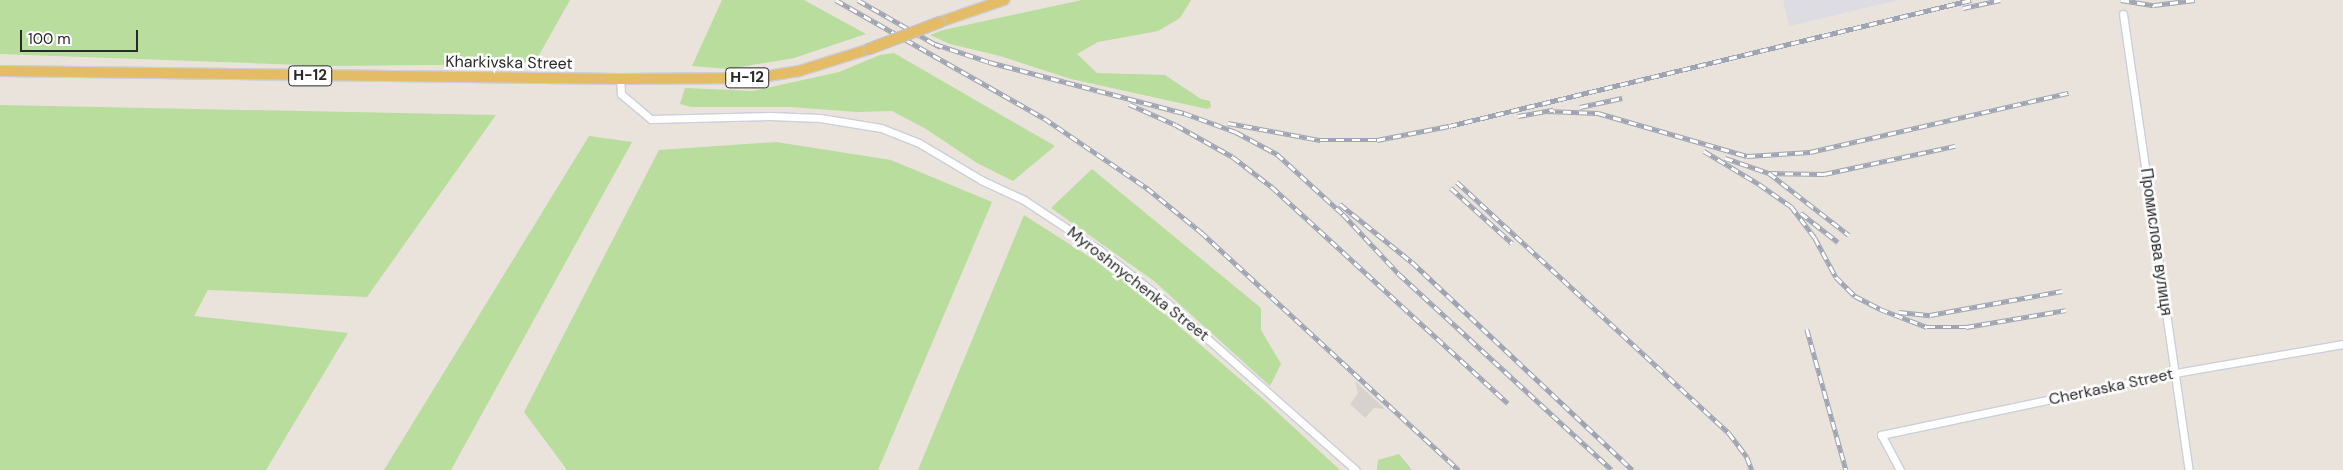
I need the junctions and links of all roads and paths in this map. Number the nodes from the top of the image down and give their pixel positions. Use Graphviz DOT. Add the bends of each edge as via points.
graph roads {
  1 [pos="1004,0"];
  2 [pos="2123,14"];
  3 [pos="0,71"];
  4 [pos="620,79"];
  5 [pos="2343,344"];
  6 [pos="2175,373"];
  7 [pos="1356,470"];
  8 [pos="1900,470"];
  9 [pos="2189,470"];
  1 -- 4 [label="main road, Kharkivska Street / Н-12, bridge" via="799,71 755,78"];
  2 -- 6 [label="street, Промислова вулиця"];
  3 -- 4 [label="main road, Kharkivska Street / Н-12"];
  4 -- 7 [label="street, Myroshnychenka Street" via="622,94 652,119 820,118 881,128 919,143 981,180 1024,200 1098,249 1167,303"];
  5 -- 6 [label="street, Cherkaska Street"];
  6 -- 8 [label="street, Cherkaska Street" via="1881,435"];
  6 -- 9 [label="street, Промислова вулиця"];
}
